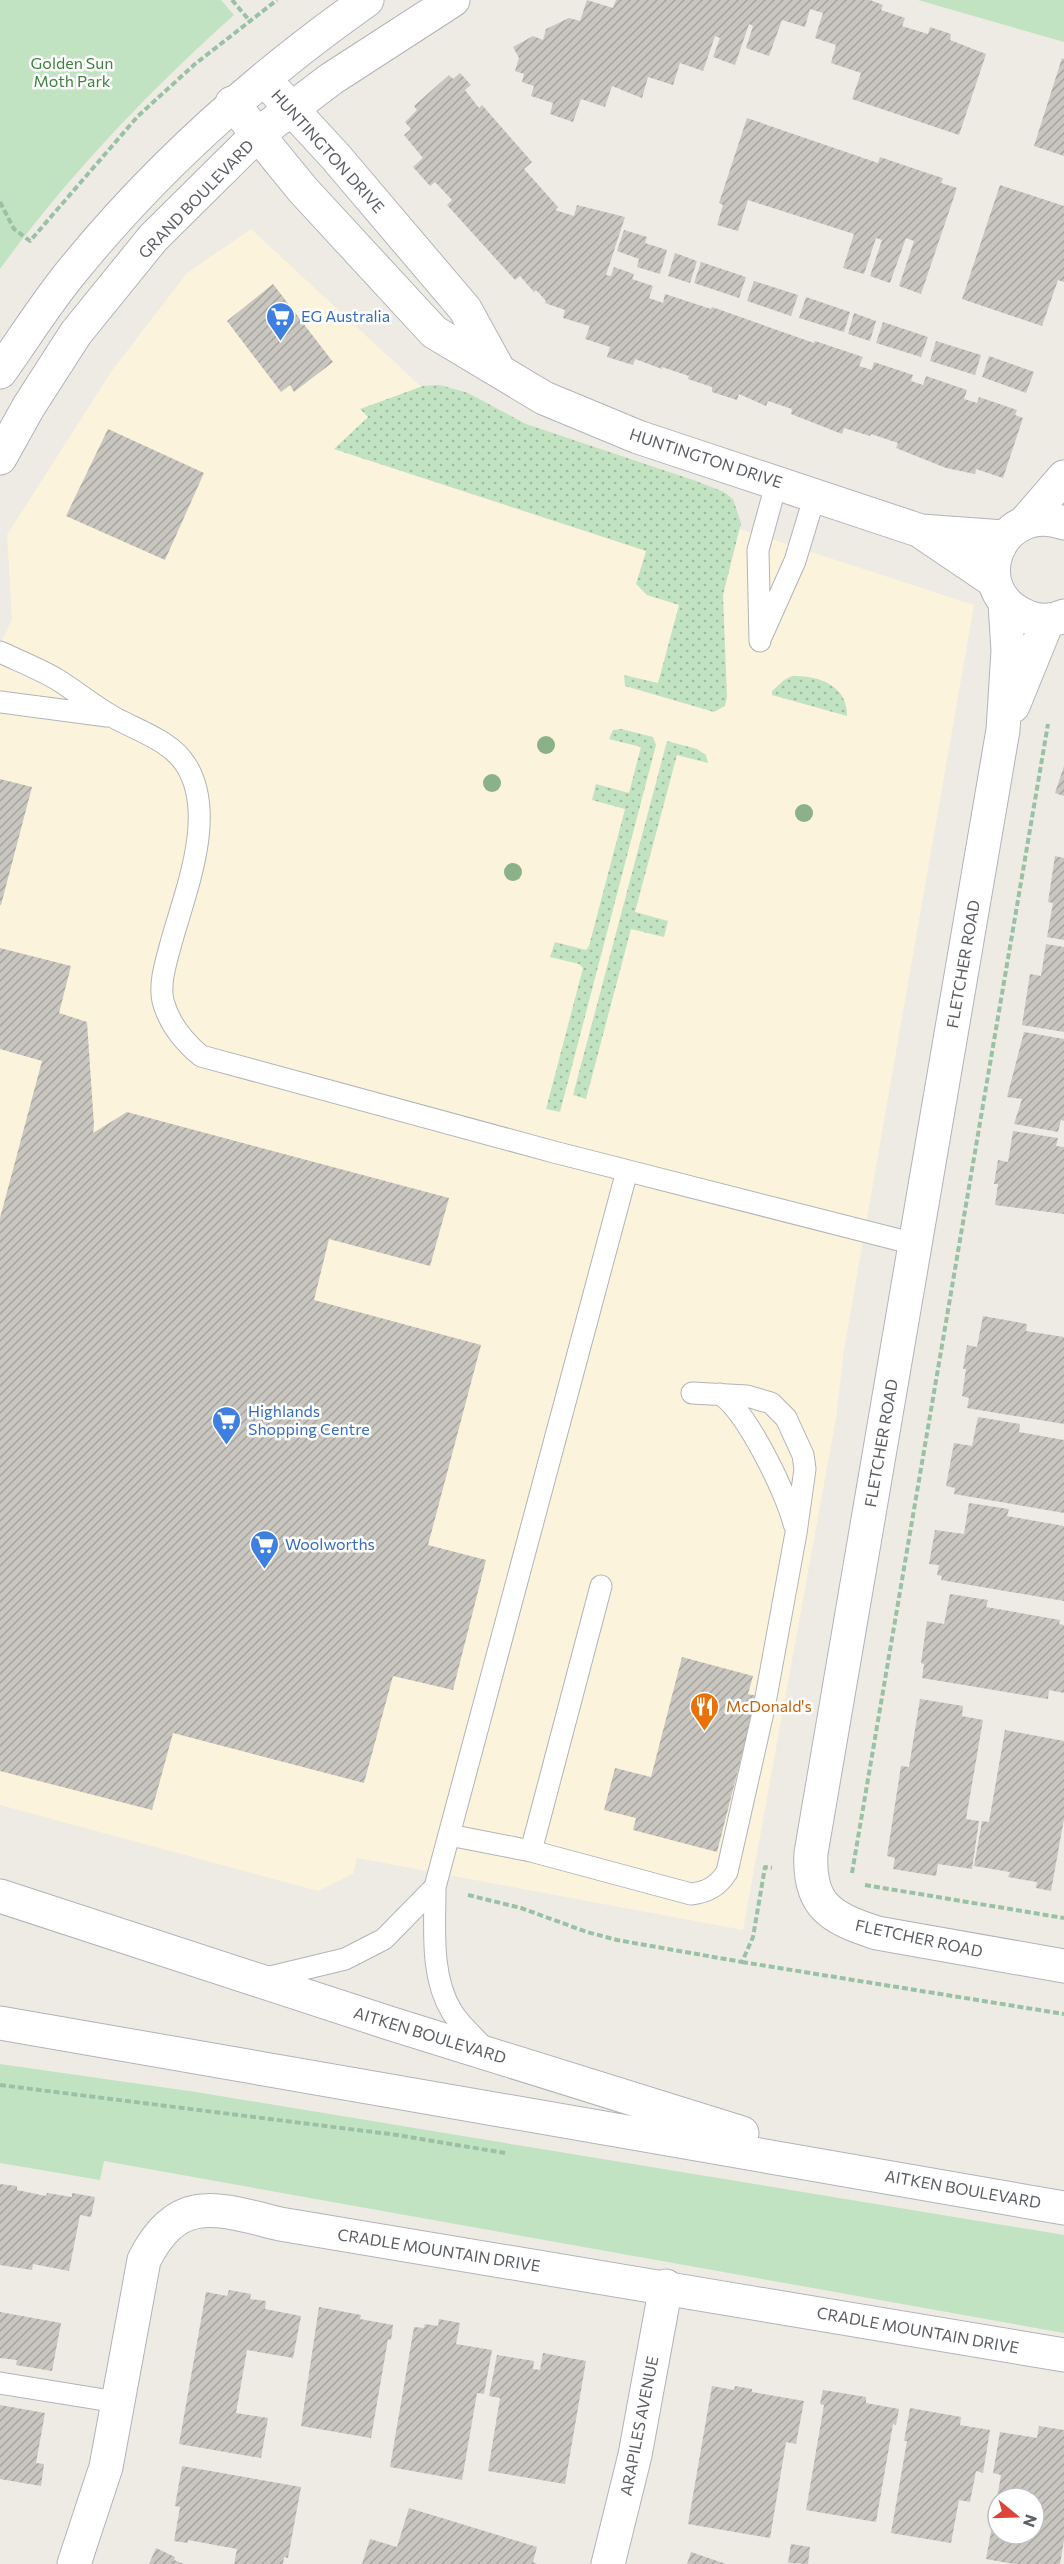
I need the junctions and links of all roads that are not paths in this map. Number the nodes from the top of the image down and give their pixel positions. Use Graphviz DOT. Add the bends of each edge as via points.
graph roads {
  1 [pos="367,0"];
  2 [pos="453,0"];
  3 [pos="264,79"];
  4 [pos="232,103"];
  5 [pos="291,110"];
  6 [pos="258,135"];
  7 [pos="498,369"];
  8 [pos="0,372"];
  9 [pos="0,458"];
  10 [pos="1064,477"];
  11 [pos="777,481"];
  12 [pos="815,495"];
  13 [pos="1064,523"];
  14 [pos="1015,530"];
  15 [pos="921,531"];
  16 [pos="1000,592"];
  17 [pos="1056,618"];
  18 [pos="0,652"];
  19 [pos="0,702"];
  20 [pos="114,717"];
  21 [pos="1003,730"];
  22 [pos="627,1171"];
  23 [pos="915,1244"];
  24 [pos="692,1393"];
  25 [pos="720,1394"];
  26 [pos="796,1533"];
  27 [pos="601,1586"];
  28 [pos="449,1835"];
  29 [pos="531,1851"];
  30 [pos="435,1887"];
  31 [pos="0,1896"];
  32 [pos="1064,1966"];
  33 [pos="258,1980"];
  34 [pos="1,2024"];
  35 [pos="489,2054"];
  36 [pos="861,2171"];
  37 [pos="1064,2208"];
  38 [pos="666,2286"];
  39 [pos="1064,2355"];
  40 [pos="0,2383"];
  41 [pos="117,2402"];
  42 [pos="74,2564"];
  43 [pos="608,2564"];
  1 -- 3 [label="street"];
  2 -- 5 [label="street, GRAND BOULEVARD" via="331,78"];
  3 -- 4 [label="street"];
  3 -- 5 [label="street, HUNTINGTON DRIVE"];
  4 -- 6 [label="street, HUNTINGTON DRIVE"];
  4 -- 8 [label="street" via="121,213 68,276"];
  5 -- 6 [label="street, GRAND BOULEVARD"];
  5 -- 7 [label="street, HUNTINGTON DRIVE" via="465,309"];
  6 -- 7 [label="street, HUNTINGTON DRIVE" via="303,190 434,332"];
  6 -- 9 [label="street, GRAND BOULEVARD" via="153,238 76,333"];
  7 -- 11 [label="street, HUNTINGTON DRIVE" via="544,398 589,418"];
  10 -- 14 [label="street"];
  11 -- 12 [label="street, HUNTINGTON DRIVE"];
  11 -- 12 [label="lane" via="758,550 760,641 795,561"];
  12 -- 15 [label="street, HUNTINGTON DRIVE"];
  13 -- 14 [label="street, HUNTINGTON DRIVE" via="1053,519"];
  14 -- 15 [label="street, HUNTINGTON DRIVE"];
  14 -- 16 [label="street, FLETCHER ROAD" via="996,550"];
  15 -- 16 [label="street, HUNTINGTON DRIVE"];
  16 -- 17 [label="street, HUNTINGTON DRIVE" via="1017,613 1032,619"];
  16 -- 21 [label="street, FLETCHER ROAD" via="1008,651"];
  17 -- 21 [label="street, FLETCHER ROAD"];
  18 -- 20 [label="lane" via="55,679"];
  19 -- 20 [label="lane"];
  20 -- 22 [label="lane" via="166,746 186,764 197,788 201,816 197,845 164,966 162,998 184,1042 201,1056 243,1069"];
  21 -- 23 [label="street, FLETCHER ROAD"];
  22 -- 23 [label="lane"];
  22 -- 28 [label="lane"];
  23 -- 32 [label="street, FLETCHER ROAD" via="810,1874 817,1898 829,1913 848,1924 877,1933"];
  24 -- 25 [label="lane"];
  25 -- 26 [label="lane" via="736,1407 785,1494"];
  25 -- 26 [label="lane" via="762,1399 786,1418 803,1455 805,1469"];
  26 -- 29 [label="lane" via="764,1708 727,1872 720,1882 692,1894"];
  27 -- 29 [label="lane"];
  28 -- 29 [label="lane"];
  28 -- 30 [label="lane"];
  30 -- 33 [label="lane" via="384,1940 345,1959"];
  30 -- 35 [label="lane" via="435,1952 442,1988 453,2013"];
  31 -- 33 [label="street, AITKEN BOULEVARD"];
  33 -- 35 [label="street, AITKEN BOULEVARD"];
  34 -- 36 [label="street, AITKEN BOULEVARD"];
  35 -- 36 [label="street, AITKEN BOULEVARD"];
  36 -- 37 [label="street, AITKEN BOULEVARD"];
  38 -- 39 [label="street, CRADLE MOUNTAIN DRIVE"];
  38 -- 41 [label="street, CRADLE MOUNTAIN DRIVE" via="207,2209 185,2214 166,2226 144,2260"];
  38 -- 43 [label="street, ARAPILES AVENUE" via="635,2455"];
  40 -- 41 [label="lane"];
  41 -- 42 [label="street, CRADLE MOUNTAIN DRIVE" via="106,2468"];
}
